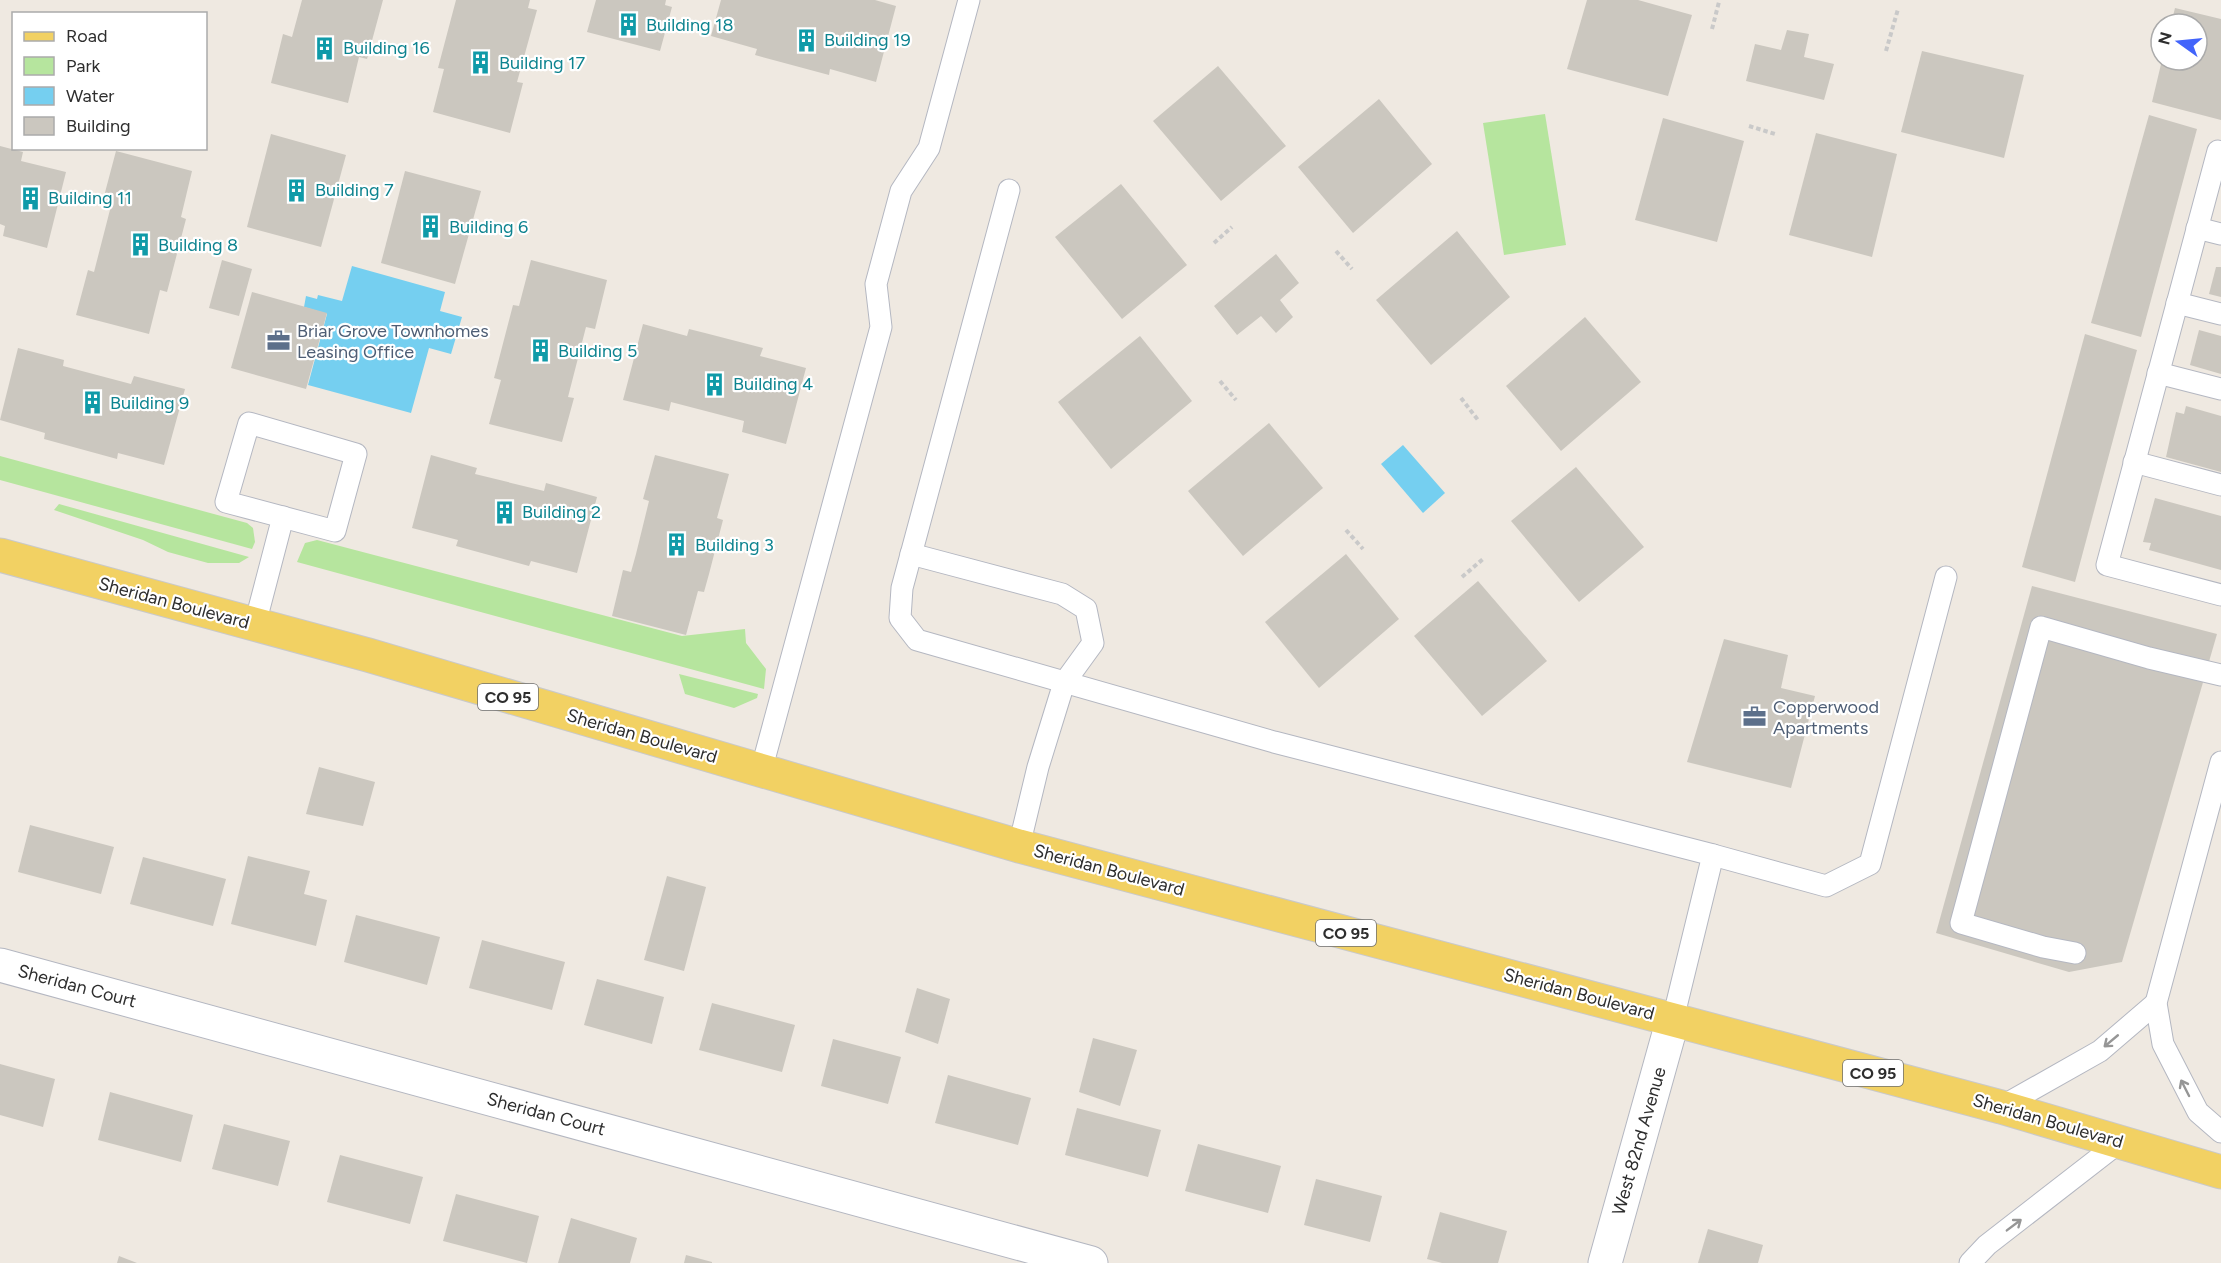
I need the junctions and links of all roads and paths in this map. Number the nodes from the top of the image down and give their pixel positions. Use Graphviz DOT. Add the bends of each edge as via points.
graph roads {
  1 [pos="969,0"];
  2 [pos="1719,2"];
  3 [pos="1898,9"];
  4 [pos="1712,30"];
  5 [pos="1886,51"];
  6 [pos="1749,126"];
  7 [pos="1775,134"];
  8 [pos="2221,152"];
  9 [pos="1009,190"];
  10 [pos="1232,227"];
  11 [pos="2197,228"];
  12 [pos="2221,234"];
  13 [pos="1214,243"];
  14 [pos="1336,251"];
  15 [pos="1352,270"];
  16 [pos="2177,303"];
  17 [pos="2221,314"];
  18 [pos="2158,373"];
  19 [pos="1220,381"];
  20 [pos="2221,389"];
  21 [pos="1461,398"];
  22 [pos="1236,400"];
  23 [pos="1478,420"];
  24 [pos="2134,462"];
  25 [pos="2221,486"];
  26 [pos="283,517"];
  27 [pos="1346,530"];
  28 [pos="1363,549"];
  29 [pos="911,554"];
  30 [pos="0,555"];
  31 [pos="1483,559"];
  32 [pos="1462,577"];
  33 [pos="1946,577"];
  34 [pos="2221,595"];
  35 [pos="255,624"];
  36 [pos="2221,675"];
  37 [pos="1064,683"];
  38 [pos="2221,762"];
  39 [pos="761,771"];
  40 [pos="1019,846"];
  41 [pos="1713,855"];
  42 [pos="2075,952"];
  43 [pos="0,965"];
  44 [pos="2156,1004"];
  45 [pos="1673,1019"];
  46 [pos="2001,1107"];
  47 [pos="2221,1132"];
  48 [pos="2121,1141"];
  49 [pos="2221,1172"];
  50 [pos="1056,1258"];
  51 [pos="1091,1263"];
  52 [pos="1605,1263"];
  53 [pos="1970,1263"];
  1 -- 39 [label="lane" via="929,148 898,202 876,284 880,327"];
  2 -- 4 [label="path"];
  3 -- 5 [label="path"];
  6 -- 7 [label="path"];
  8 -- 11 [label="lane" via="2218,151"];
  9 -- 29 [label="lane"];
  10 -- 13 [label="path"];
  11 -- 12 [label="lane"];
  11 -- 16 [label="lane"];
  14 -- 15 [label="path"];
  16 -- 17 [label="lane"];
  16 -- 18 [label="lane"];
  18 -- 20 [label="lane"];
  18 -- 24 [label="lane"];
  19 -- 22 [label="path"];
  21 -- 23 [label="path"];
  24 -- 25 [label="lane"];
  24 -- 34 [label="lane" via="2107,565"];
  26 -- 26 [label="lane" via="226,502 249,423 356,454 335,531"];
  26 -- 35 [label="lane"];
  27 -- 28 [label="path"];
  29 -- 37 [label="lane" via="902,588 900,618 916,640"];
  29 -- 37 [label="lane" via="1062,594 1086,609 1093,643"];
  30 -- 35 [label="main road, Sheridan Boulevard / CO 95"];
  31 -- 32 [label="path"];
  33 -- 41 [label="lane" via="1870,864 1826,886"];
  35 -- 39 [label="main road, Sheridan Boulevard / CO 95"];
  36 -- 42 [label="lane" via="2041,627 1961,923"];
  37 -- 40 [label="lane"];
  37 -- 41 [label="lane" via="1274,742"];
  38 -- 44 [label="lane"];
  39 -- 40 [label="main road, Sheridan Boulevard / CO 95"];
  40 -- 45 [label="main road, Sheridan Boulevard / CO 95"];
  41 -- 45 [label="lane"];
  43 -- 50 [label="street, Sheridan Court"];
  44 -- 46 [label="lane, one-way" via="2100,1051"];
  47 -- 44 [label="lane, one-way" via="2198,1112 2163,1044"];
  45 -- 46 [label="main road, Sheridan Boulevard / CO 95"];
  45 -- 52 [label="street, West 82nd Avenue"];
  46 -- 48 [label="main road, Sheridan Boulevard / CO 95"];
  48 -- 49 [label="main road, Sheridan Boulevard / CO 95"];
  53 -- 48 [label="lane, one-way" via="1987,1245"];
  50 -- 51 [label="street, Sheridan Court"];
}
